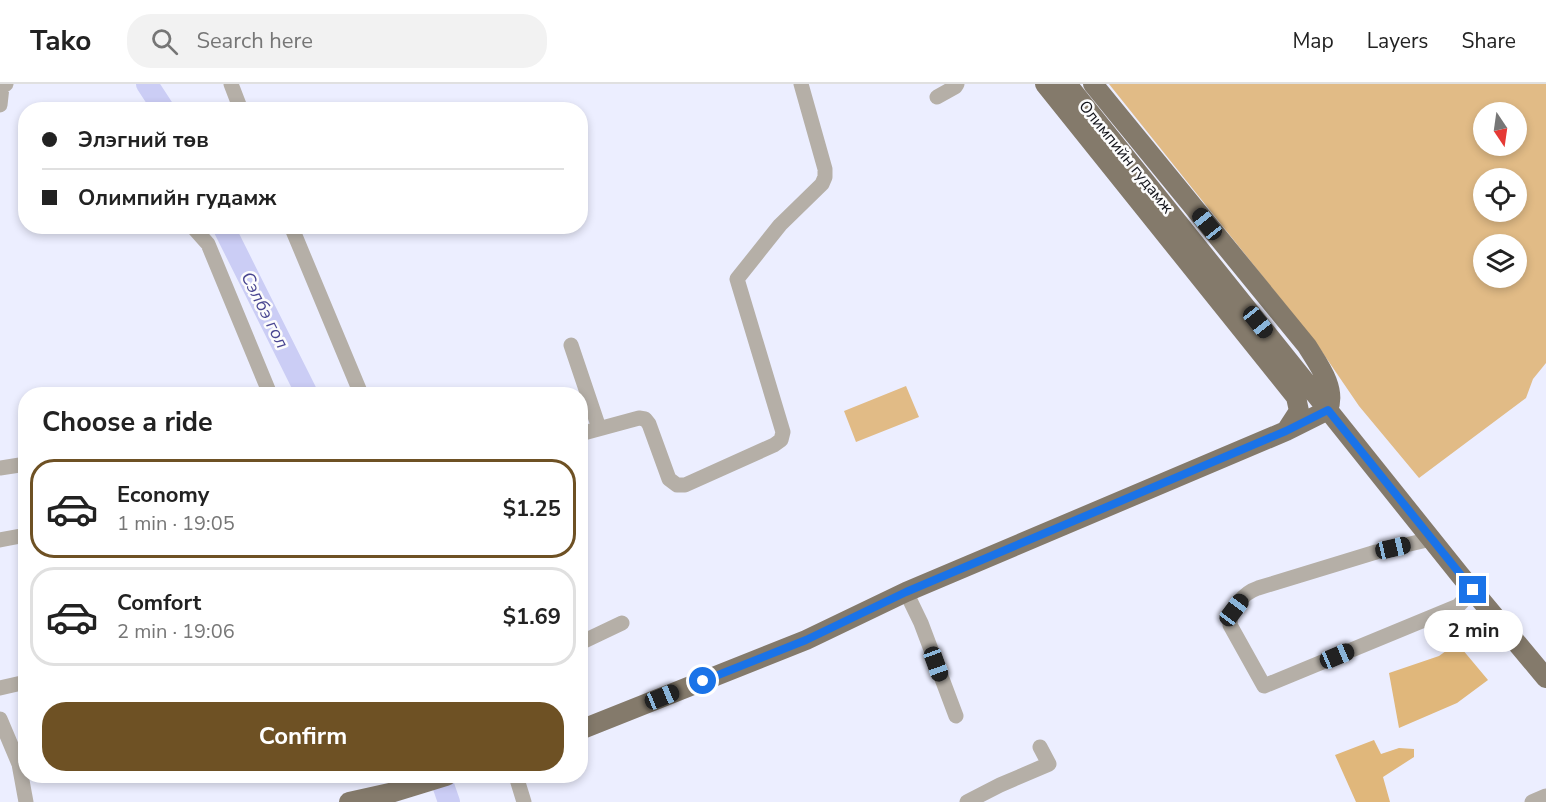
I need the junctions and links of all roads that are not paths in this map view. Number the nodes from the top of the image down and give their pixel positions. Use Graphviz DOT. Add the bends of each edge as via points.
graph roads {
  1 [pos="6,84"];
  2 [pos="231,84"];
  3 [pos="957,84"];
  4 [pos="1045,84"];
  5 [pos="1067,84"];
  6 [pos="1093,84"];
  7 [pos="803,85"];
  8 [pos="937,97"];
  9 [pos="239,102"];
  10 [pos="0,105"];
  11 [pos="199,234"];
  12 [pos="294,234"];
  13 [pos="572,345"];
  14 [pos="267,387"];
  15 [pos="358,387"];
  16 [pos="586,387"];
  17 [pos="588,394"];
  18 [pos="1328,410"];
  19 [pos="599,428"];
  20 [pos="588,431"];
  21 [pos="1286,431"];
  22 [pos="18,465"];
  23 [pos="0,468"];
  24 [pos="18,537"];
  25 [pos="1431,539"];
  26 [pos="0,540"];
  27 [pos="1473,590"];
  28 [pos="906,592"];
  29 [pos="622,623"];
  30 [pos="588,639"];
  31 [pos="1546,678"];
  32 [pos="18,684"];
  33 [pos="0,688"];
  34 [pos="956,716"];
  35 [pos="0,719"];
  36 [pos="588,727"];
  37 [pos="1040,747"];
  38 [pos="18,762"];
  39 [pos="22,783"];
  40 [pos="423,783"];
  41 [pos="518,783"];
  42 [pos="1546,795"];
  43 [pos="26,802"];
  44 [pos="349,802"];
  45 [pos="524,802"];
  46 [pos="967,802"];
  47 [pos="1532,802"];
  1 -- 10 [label="street" via="2,87"];
  2 -- 9 [label="street"];
  3 -- 8 [label="street"];
  4 -- 21 [label="main road" via="1296,397 1299,411"];
  5 -- 18 [label="main road, Олимпийн гудамж"];
  6 -- 18 [label="main road" via="1307,346 1331,393"];
  7 -- 19 [label="street" via="825,177 737,279 783,432 781,440 685,485 677,485 669,480 645,419 639,417"];
  11 -- 14 [label="street" via="208,244"];
  12 -- 15 [label="street"];
  13 -- 16 [label="street"];
  17 -- 19 [label="street"];
  18 -- 21 [label="main road"];
  18 -- 25 [label="main road, Олимпийн гудамж"];
  19 -- 20 [label="street"];
  21 -- 28 [label="main road"];
  22 -- 23 [label="street"];
  24 -- 26 [label="street"];
  25 -- 27 [label="main road, Олимпийн гудамж"];
  25 -- 27 [label="street" via="1376,552 1246,594 1234,610 1230,625 1264,686 1458,606"];
  27 -- 31 [label="main road, Олимпийн гудамж"];
  28 -- 34 [label="street"];
  28 -- 36 [label="main road" via="806,640"];
  29 -- 30 [label="street"];
  32 -- 33 [label="street"];
  35 -- 38 [label="street"];
  37 -- 46 [label="street" via="1049,764"];
  39 -- 43 [label="street"];
  40 -- 44 [label="main road"];
  41 -- 45 [label="street"];
  42 -- 47 [label="street"];
}
